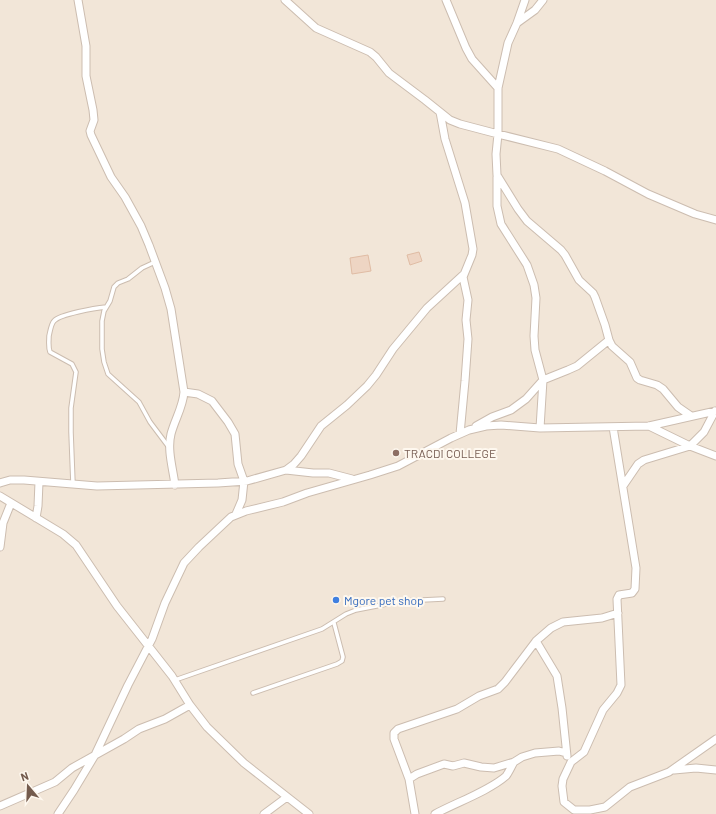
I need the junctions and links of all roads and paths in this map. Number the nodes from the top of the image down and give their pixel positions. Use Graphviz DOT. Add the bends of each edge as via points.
graph roads {
  1 [pos="78,0"];
  2 [pos="285,0"];
  3 [pos="446,0"];
  4 [pos="525,0"];
  5 [pos="543,0"];
  6 [pos="517,23"];
  7 [pos="498,88"];
  8 [pos="440,112"];
  9 [pos="498,134"];
  10 [pos="496,175"];
  11 [pos="716,220"];
  12 [pos="156,262"];
  13 [pos="464,274"];
  14 [pos="106,307"];
  15 [pos="609,340"];
  16 [pos="543,380"];
  17 [pos="184,392"];
  18 [pos="716,411"];
  19 [pos="691,416"];
  20 [pos="649,426"];
  21 [pos="613,427"];
  22 [pos="540,428"];
  23 [pos="469,430"];
  24 [pos="460,434"];
  25 [pos="690,446"];
  26 [pos="170,449"];
  27 [pos="716,456"];
  28 [pos="286,470"];
  29 [pos="352,479"];
  30 [pos="244,481"];
  31 [pos="39,482"];
  32 [pos="0,483"];
  33 [pos="73,484"];
  34 [pos="175,485"];
  35 [pos="623,486"];
  36 [pos="0,496"];
  37 [pos="11,503"];
  38 [pos="236,514"];
  39 [pos="36,518"];
  40 [pos="0,547"];
  41 [pos="443,599"];
  42 [pos="618,613"];
  43 [pos="334,623"];
  44 [pos="536,641"];
  45 [pos="149,646"];
  46 [pos="175,680"];
  47 [pos="253,693"];
  48 [pos="190,705"];
  49 [pos="716,739"];
  50 [pos="566,753"];
  51 [pos="95,755"];
  52 [pos="514,762"];
  53 [pos="571,762"];
  54 [pos="672,770"];
  55 [pos="716,770"];
  56 [pos="409,779"];
  57 [pos="287,798"];
  58 [pos="0,806"];
  59 [pos="591,812"];
  60 [pos="58,814"];
  61 [pos="264,814"];
  62 [pos="309,814"];
  63 [pos="415,814"];
  64 [pos="435,814"];
  1 -- 12 [label="street" via="86,46 86,76 94,115 91,133 98,152 141,226"];
  2 -- 8 [label="street" via="316,28 370,52 389,73"];
  3 -- 7 [label="street" via="472,59"];
  4 -- 6 [label="street"];
  5 -- 6 [label="street" via="535,10"];
  6 -- 7 [label="street" via="508,43"];
  7 -- 9 [label="street"];
  8 -- 9 [label="street" via="460,124"];
  8 -- 13 [label="street" via="445,139 465,203 472,240 472,255"];
  9 -- 10 [label="street"];
  9 -- 11 [label="street" via="548,145 648,194"];
  10 -- 15 [label="street" via="522,215 561,250 579,280 593,293"];
  10 -- 16 [label="street" via="497,206 501,224 527,265 534,285 535,350"];
  12 -- 14 [label="lane" via="116,285"];
  12 -- 17 [label="street" via="171,309"];
  13 -- 24 [label="street" via="463,282 468,300 468,339"];
  13 -- 28 [label="street" via="427,308 400,339 367,386 321,426 301,456"];
  14 -- 26 [label="lane" via="102,321 102,349 107,371 139,402"];
  14 -- 33 [label="lane" via="85,309 56,319 52,323 49,337 50,352 72,364 76,372 70,432"];
  15 -- 16 [label="street" via="577,366"];
  15 -- 19 [label="street" via="630,362 637,378 663,389 678,407"];
  16 -- 22 [label="street"];
  16 -- 23 [label="street" via="526,399 511,410"];
  17 -- 26 [label="street" via="171,434"];
  17 -- 30 [label="street" via="198,394 212,401 228,422 235,434 238,464"];
  18 -- 19 [label="street"];
  18 -- 25 [label="street" via="704,432"];
  19 -- 20 [label="street"];
  20 -- 21 [label="street"];
  20 -- 25 [label="street"];
  21 -- 22 [label="street"];
  21 -- 35 [label="street"];
  22 -- 23 [label="street" via="501,425"];
  23 -- 24 [label="street"];
  24 -- 29 [label="street" via="398,466"];
  25 -- 27 [label="street"];
  25 -- 35 [label="street" via="644,460 638,464"];
  26 -- 34 [label="street"];
  28 -- 29 [label="street" via="329,473"];
  28 -- 30 [label="street"];
  29 -- 38 [label="street" via="283,502"];
  30 -- 34 [label="street"];
  30 -- 38 [label="street" via="242,500"];
  31 -- 32 [label="street" via="14,480"];
  31 -- 33 [label="street"];
  31 -- 39 [label="street"];
  33 -- 34 [label="street"];
  35 -- 42 [label="street" via="636,568 636,589 632,593 619,595"];
  36 -- 37 [label="street"];
  37 -- 39 [label="street"];
  37 -- 40 [label="street" via="3,523"];
  38 -- 45 [label="street" via="184,564"];
  39 -- 45 [label="street" via="76,545 117,606"];
  41 -- 43 [label="lane" via="402,601 369,607 346,614"];
  42 -- 44 [label="street" via="602,618 563,622"];
  42 -- 53 [label="street" via="620,689 603,710 584,752"];
  43 -- 46 [label="lane"];
  43 -- 47 [label="lane" via="342,661"];
  44 -- 50 [label="street" via="557,676"];
  44 -- 56 [label="street" via="498,689 479,696 457,709 398,729 394,733"];
  45 -- 46 [label="street"];
  45 -- 51 [label="street"];
  46 -- 48 [label="street"];
  48 -- 51 [label="street" via="165,719 143,727"];
  48 -- 57 [label="street" via="207,727 244,763"];
  49 -- 54 [label="street"];
  50 -- 52 [label="street" via="535,753"];
  50 -- 53 [label="street"];
  51 -- 58 [label="street" via="72,768 55,782"];
  51 -- 60 [label="street"];
  52 -- 56 [label="street" via="487,768 444,764"];
  52 -- 64 [label="street" via="507,775 500,780"];
  53 -- 59 [label="street" via="563,779 564,802 574,810"];
  54 -- 55 [label="street"];
  54 -- 59 [label="street" via="630,788 605,807"];
  56 -- 63 [label="street"];
  57 -- 61 [label="street"];
  57 -- 62 [label="street"];
}
